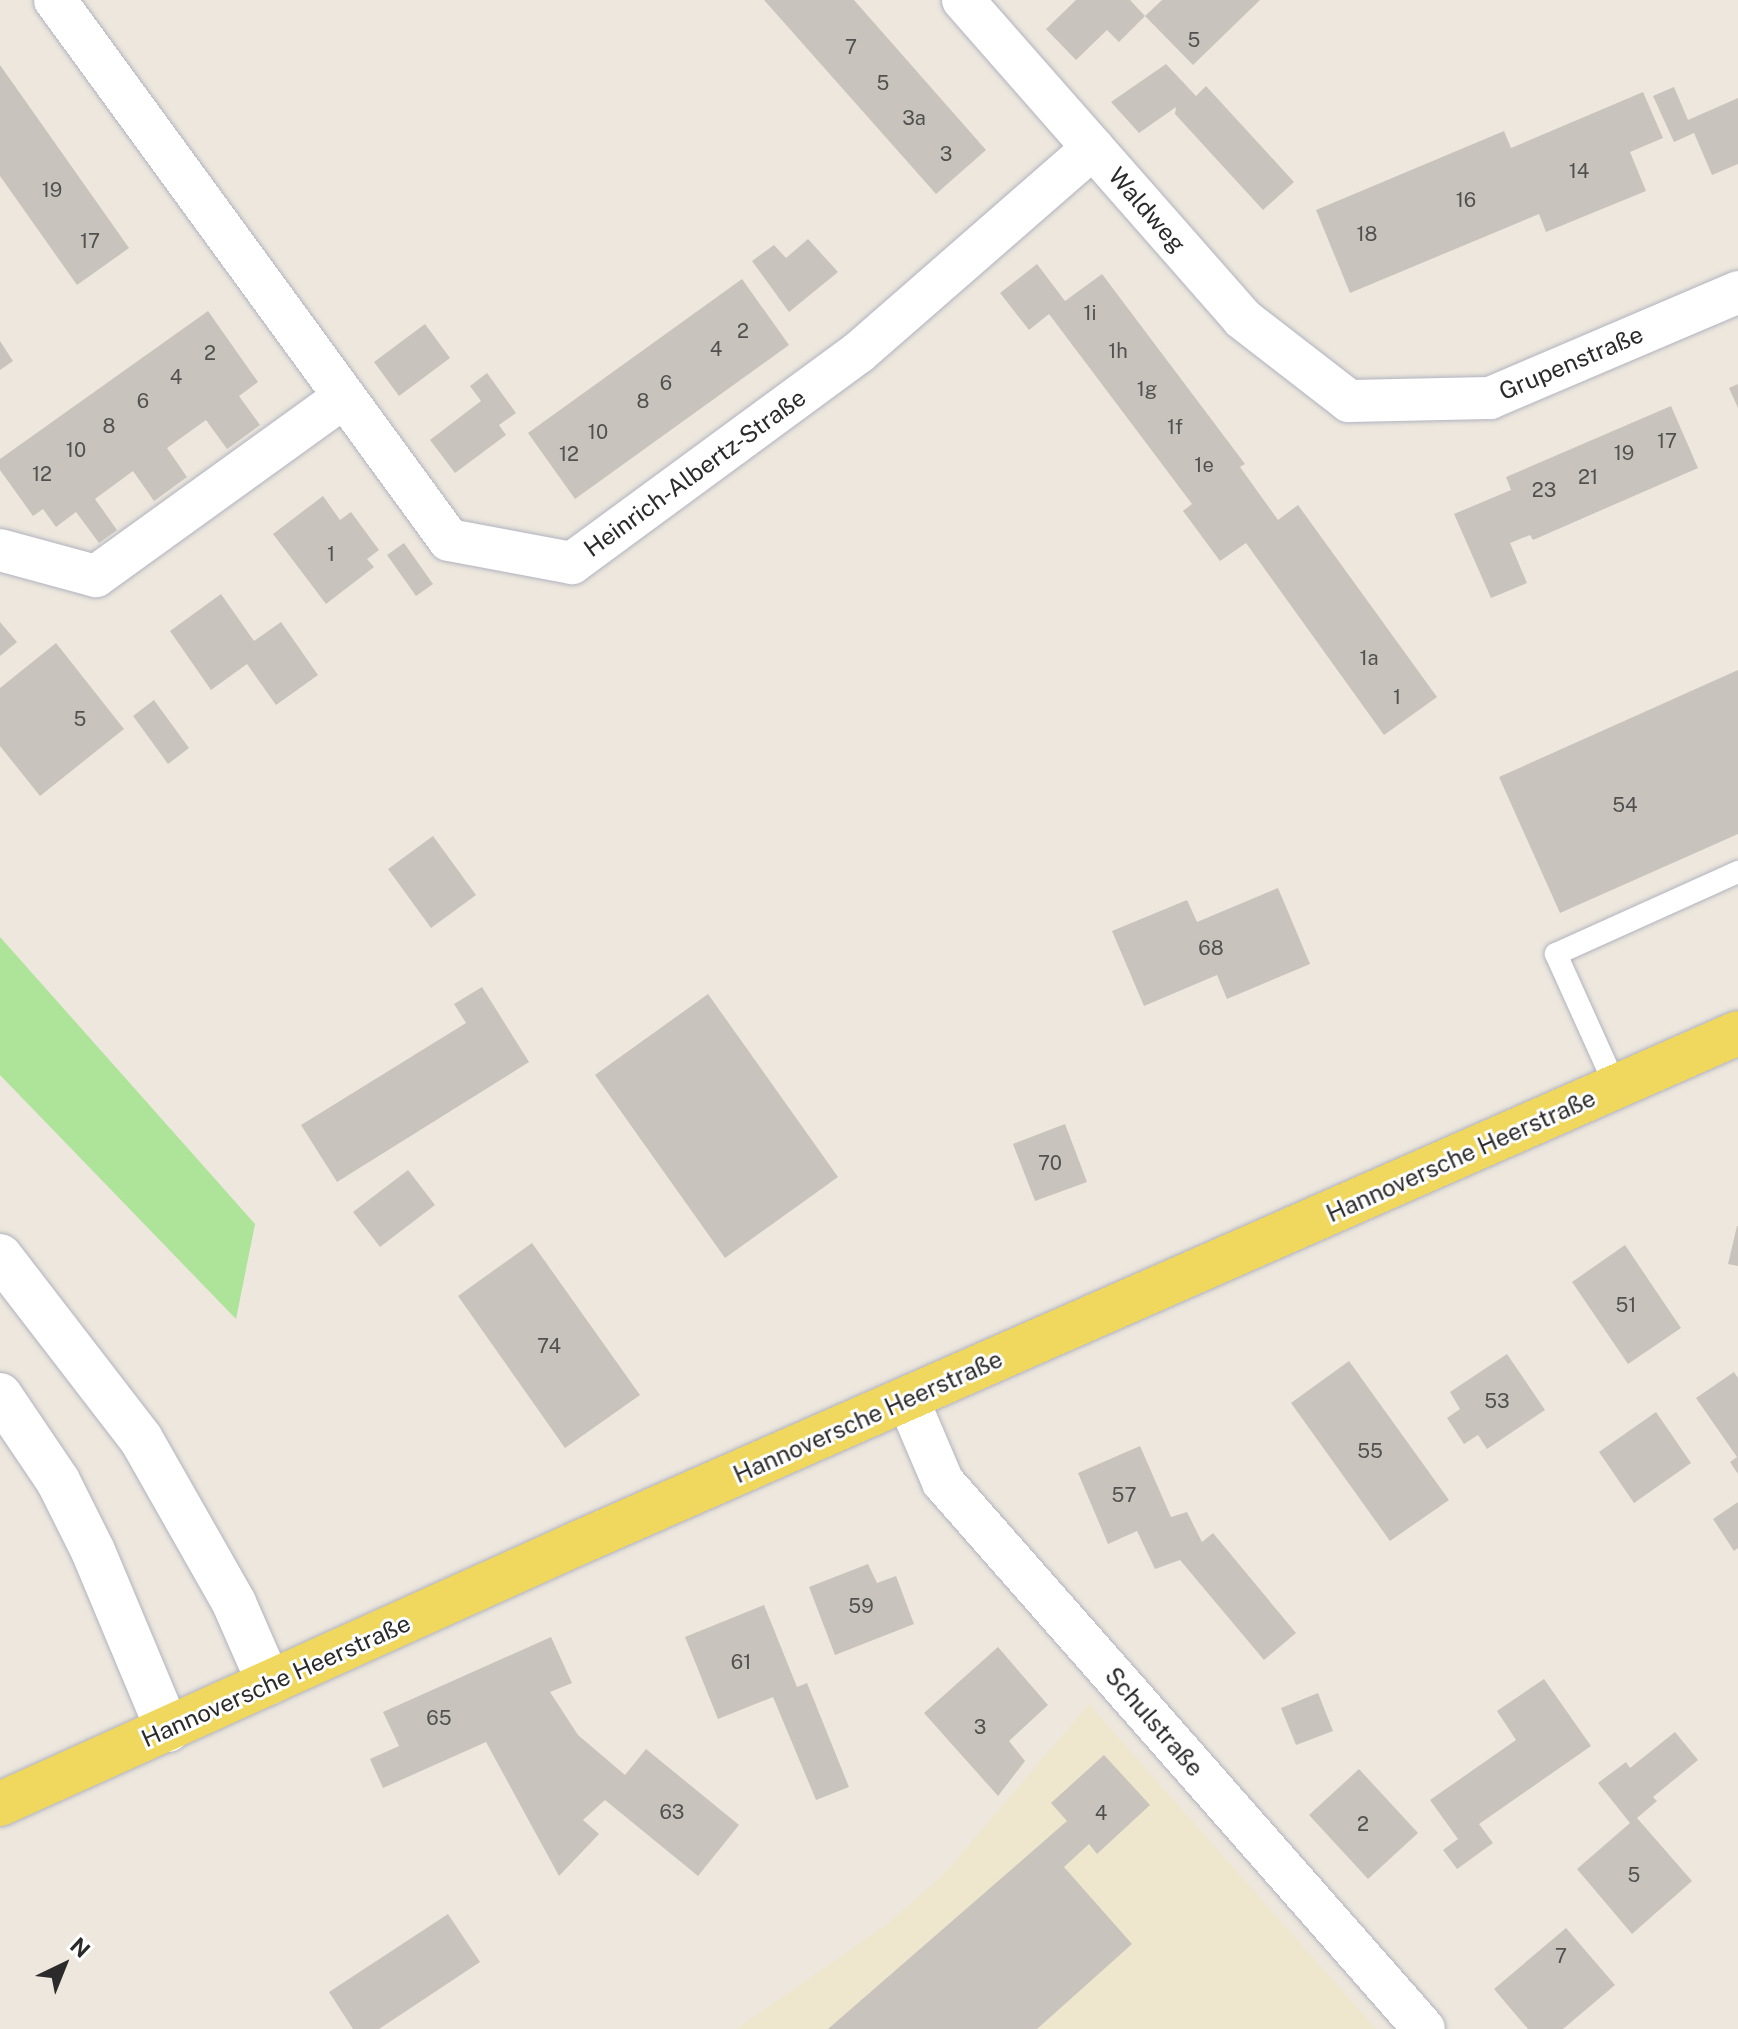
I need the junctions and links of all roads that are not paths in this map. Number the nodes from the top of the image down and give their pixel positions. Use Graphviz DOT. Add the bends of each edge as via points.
graph roads {
  1 [pos="55,0"];
  2 [pos="963,0"];
  3 [pos="1093,148"];
  4 [pos="1738,292"];
  5 [pos="343,398"];
  6 [pos="1349,401"];
  7 [pos="0,550"];
  8 [pos="1738,872"];
  9 [pos="1738,1033"];
  10 [pos="1616,1087"];
  11 [pos="0,1256"];
  12 [pos="0,1395"];
  13 [pos="908,1400"];
  14 [pos="269,1683"];
  15 [pos="168,1730"];
  16 [pos="0,1804"];
  17 [pos="1424,2029"];
  1 -- 5 [label="street, Heinrich-Albertz-Straße"];
  2 -- 3 [label="street, Waldweg"];
  3 -- 5 [label="street, Heinrich-Albertz-Straße" via="858,353 572,563 449,540"];
  3 -- 6 [label="street, Waldweg" via="1243,319"];
  4 -- 6 [label="street, Grupenstraße" via="1490,398"];
  5 -- 7 [label="street" via="96,576"];
  8 -- 10 [label="lane" via="1556,954"];
  9 -- 10 [label="main road, Hannoversche Heerstraße"];
  10 -- 13 [label="main road, Hannoversche Heerstraße"];
  11 -- 14 [label="main road" via="141,1439 234,1603"];
  12 -- 15 [label="main road" via="58,1481"];
  13 -- 14 [label="main road, Hannoversche Heerstraße"];
  13 -- 17 [label="street, Schulstraße" via="943,1482"];
  14 -- 15 [label="main road, Hannoversche Heerstraße"];
  15 -- 16 [label="main road, Hannoversche Heerstraße"];
}
